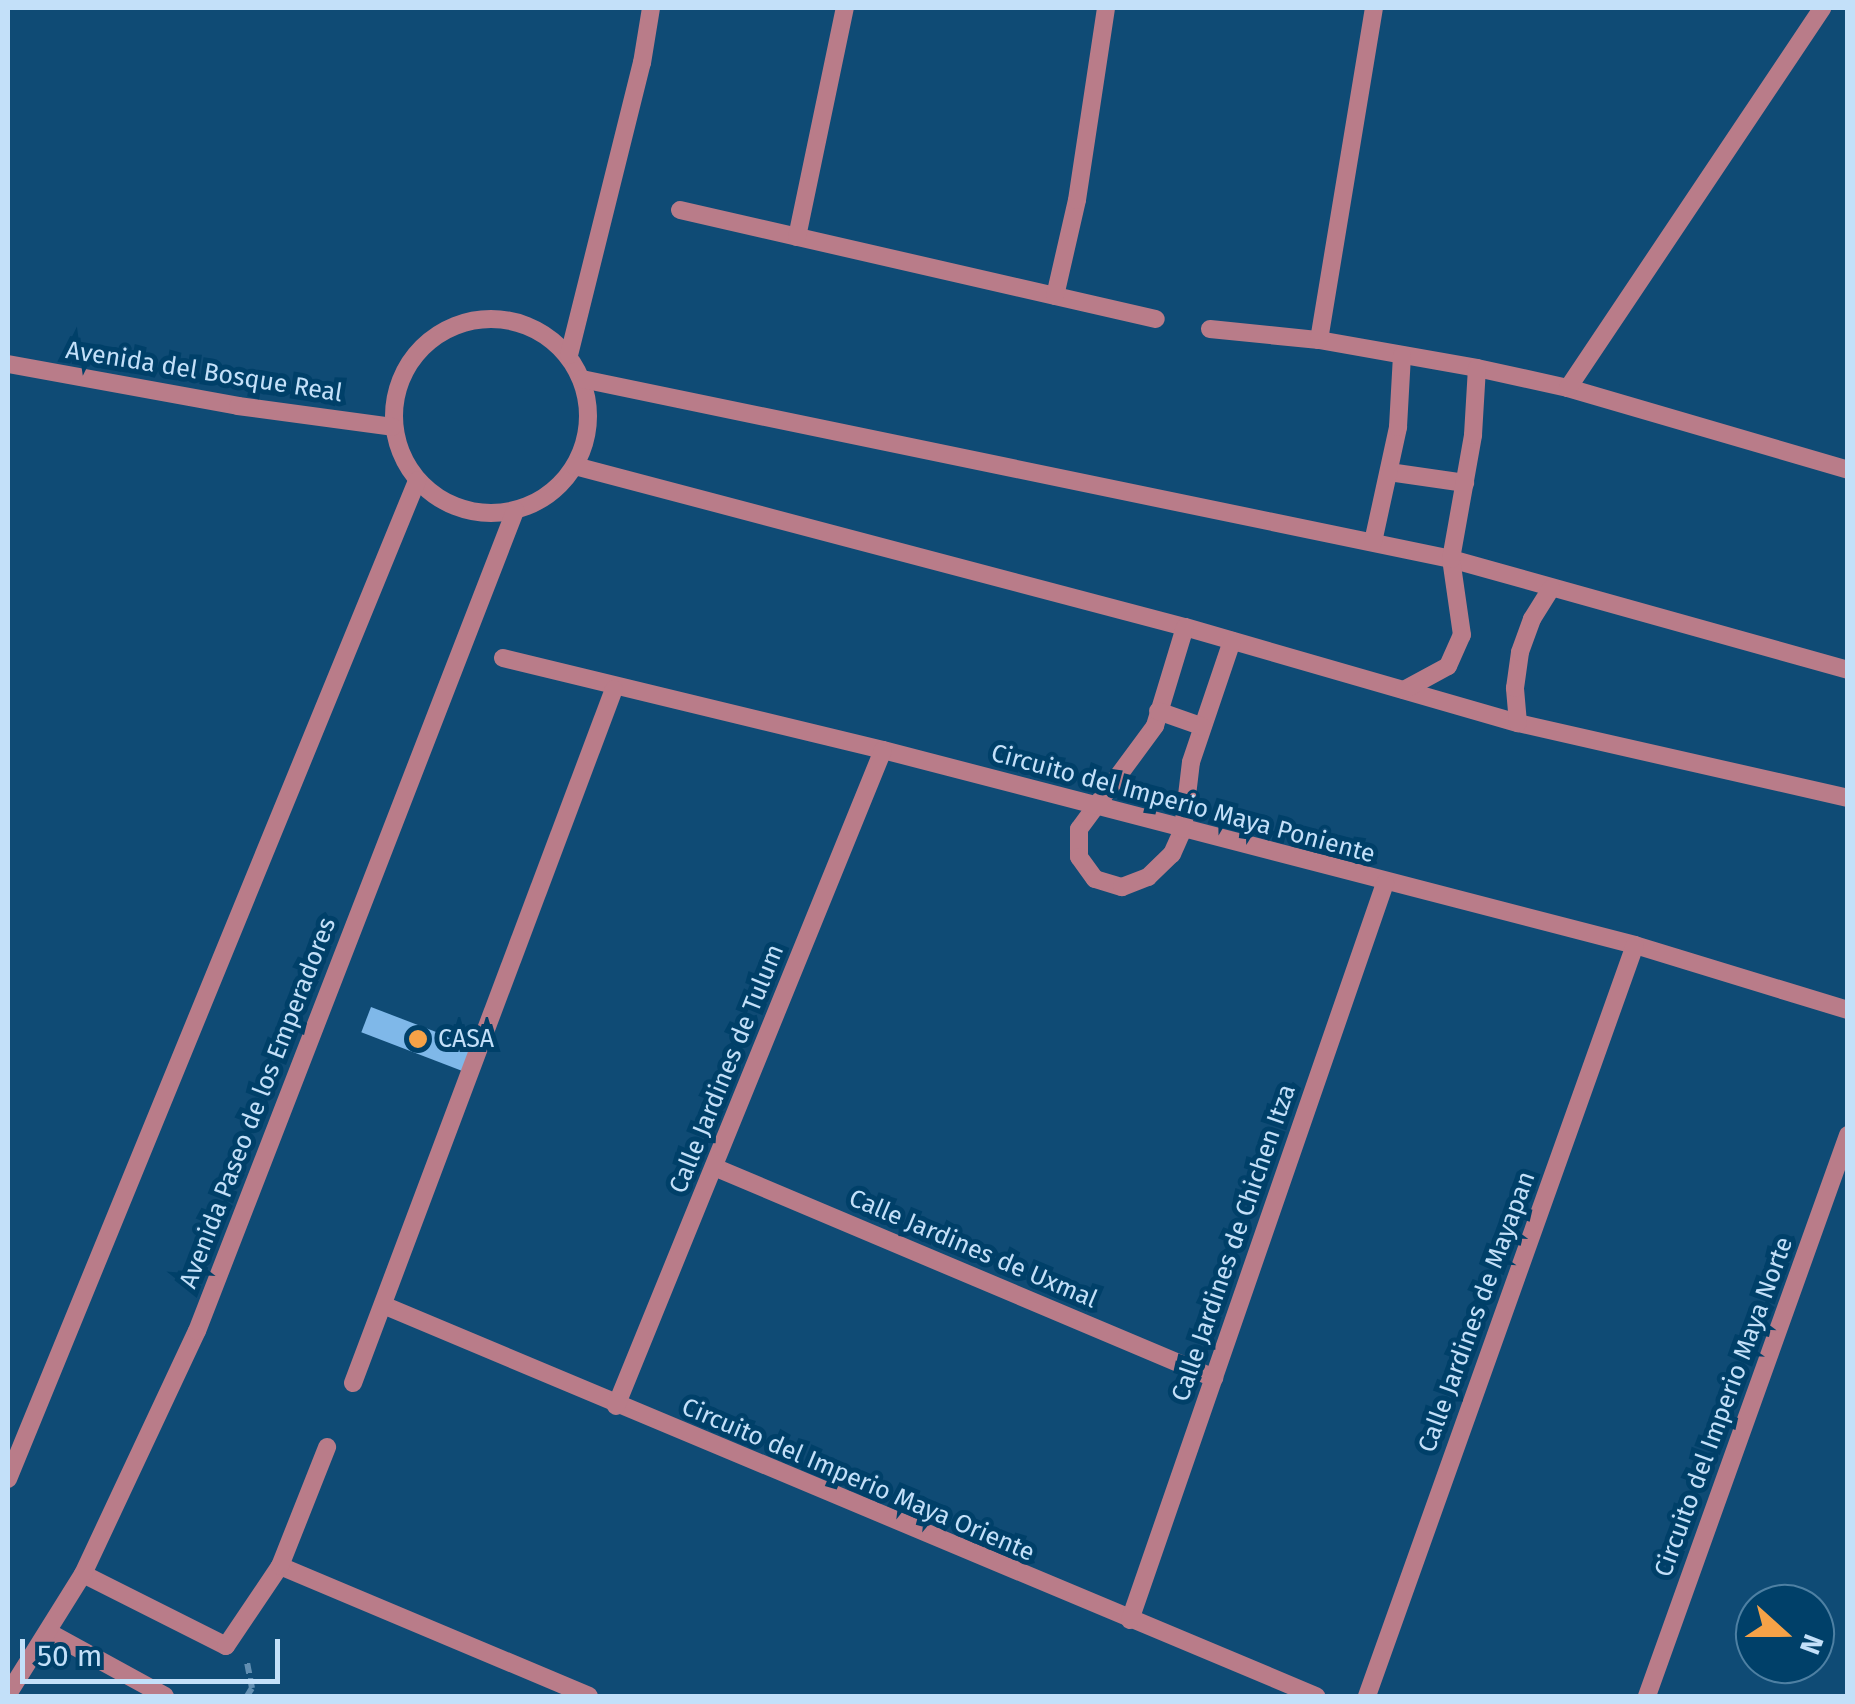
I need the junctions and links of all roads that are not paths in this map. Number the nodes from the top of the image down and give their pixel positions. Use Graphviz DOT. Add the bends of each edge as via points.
graph roads {
  1 [pos="651,8"];
  2 [pos="844,8"];
  3 [pos="1106,8"];
  4 [pos="1374,8"];
  5 [pos="1822,8"];
  6 [pos="680,210"];
  7 [pos="798,237"];
  8 [pos="1055,296"];
  9 [pos="1156,319"];
  10 [pos="1210,328"];
  11 [pos="1319,340"];
  12 [pos="569,355"];
  13 [pos="1402,356"];
  14 [pos="8,364"];
  15 [pos="1477,368"];
  16 [pos="582,379"];
  17 [pos="1568,388"];
  18 [pos="393,426"];
  19 [pos="575,466"];
  20 [pos="1848,470"];
  21 [pos="1390,472"];
  22 [pos="417,481"];
  23 [pos="1465,483"];
  24 [pos="515,511"];
  25 [pos="1373,542"];
  26 [pos="1451,559"];
  27 [pos="1551,588"];
  28 [pos="1185,627"];
  29 [pos="1232,642"];
  30 [pos="502,658"];
  31 [pos="1848,670"];
  32 [pos="614,689"];
  33 [pos="1404,690"];
  34 [pos="1158,711"];
  35 [pos="1518,723"];
  36 [pos="1201,726"];
  37 [pos="883,750"];
  38 [pos="1848,798"];
  39 [pos="1096,807"];
  40 [pos="1183,829"];
  41 [pos="1385,883"];
  42 [pos="1635,945"];
  43 [pos="1848,1010"];
  44 [pos="1848,1135"];
  45 [pos="714,1167"];
  46 [pos="383,1304"];
  47 [pos="1214,1378"];
  48 [pos="353,1383"];
  49 [pos="616,1406"];
  50 [pos="327,1447"];
  51 [pos="8,1479"];
  52 [pos="280,1566"];
  53 [pos="83,1574"];
  54 [pos="1130,1620"];
  55 [pos="50,1633"];
  56 [pos="8,1694"];
  57 [pos="165,1696"];
  58 [pos="589,1696"];
  59 [pos="1316,1696"];
  60 [pos="1366,1696"];
  61 [pos="1647,1696"];
  1 -- 12 [label="street"];
  2 -- 7 [label="street"];
  3 -- 8 [label="street"];
  4 -- 11 [label="street"];
  5 -- 17 [label="street"];
  6 -- 7 [label="street"];
  7 -- 8 [label="street"];
  8 -- 9 [label="street"];
  10 -- 11 [label="street"];
  11 -- 13 [label="street"];
  12 -- 16 [label="street"];
  12 -- 18 [label="street" via="537,328 496,317 455,324 420,348 398,384"];
  13 -- 15 [label="street"];
  13 -- 21 [label="street"];
  14 -- 18 [label="street, Avenida del Bosque Real"];
  15 -- 17 [label="street"];
  15 -- 23 [label="street"];
  16 -- 19 [label="street" via="589,408"];
  16 -- 25 [label="street"];
  17 -- 20 [label="street"];
  18 -- 22 [label="street"];
  19 -- 24 [label="street" via="540,501"];
  19 -- 28 [label="street"];
  21 -- 23 [label="street"];
  21 -- 25 [label="street"];
  22 -- 24 [label="street" via="462,510"];
  22 -- 51 [label="street"];
  23 -- 26 [label="street"];
  24 -- 53 [label="street, Avenida Paseo de los Emperadores" via="197,1331"];
  25 -- 26 [label="street"];
  26 -- 27 [label="street"];
  26 -- 33 [label="street" via="1462,636 1448,666"];
  27 -- 31 [label="street"];
  27 -- 35 [label="street" via="1520,652"];
  28 -- 29 [label="street"];
  28 -- 34 [label="street"];
  29 -- 33 [label="street"];
  29 -- 36 [label="street"];
  30 -- 32 [label="street, Circuito del Imperio Maya Poniente"];
  32 -- 37 [label="street, Circuito del Imperio Maya Poniente"];
  32 -- 46 [label="street"];
  33 -- 35 [label="street"];
  34 -- 36 [label="street"];
  34 -- 39 [label="street" via="1144,746"];
  35 -- 38 [label="street"];
  36 -- 40 [label="street"];
  37 -- 39 [label="street, Circuito del Imperio Maya Poniente"];
  37 -- 45 [label="street, Calle Jardines de Tulum"];
  39 -- 40 [label="street, Circuito del Imperio Maya Poniente"];
  39 -- 40 [label="street" via="1080,829 1078,857 1095,879 1122,887 1148,877 1172,854"];
  40 -- 41 [label="street, Circuito del Imperio Maya Poniente"];
  41 -- 42 [label="street, Circuito del Imperio Maya Poniente"];
  41 -- 47 [label="street, Calle Jardines de Chichen Itza"];
  42 -- 43 [label="street, Circuito del Imperio Maya Poniente"];
  42 -- 60 [label="street, Calle Jardines de Mayapan"];
  44 -- 61 [label="street, Circuito del Imperio Maya Norte"];
  45 -- 47 [label="street, Calle Jardines de Uxmal"];
  45 -- 49 [label="street, Calle Jardines de Tulum"];
  46 -- 48 [label="street"];
  46 -- 49 [label="street, Circuito del Imperio Maya Oriente"];
  47 -- 54 [label="street, Calle Jardines de Chichen Itza"];
  49 -- 54 [label="street, Circuito del Imperio Maya Oriente"];
  50 -- 52 [label="street"];
  52 -- 53 [label="street" via="226,1646"];
  52 -- 58 [label="street"];
  53 -- 55 [label="street, Avenida Paseo de los Emperadores"];
  54 -- 59 [label="street, Circuito del Imperio Maya Oriente"];
  55 -- 56 [label="street, Avenida Paseo de los Emperadores"];
  55 -- 57 [label="street"];
}
